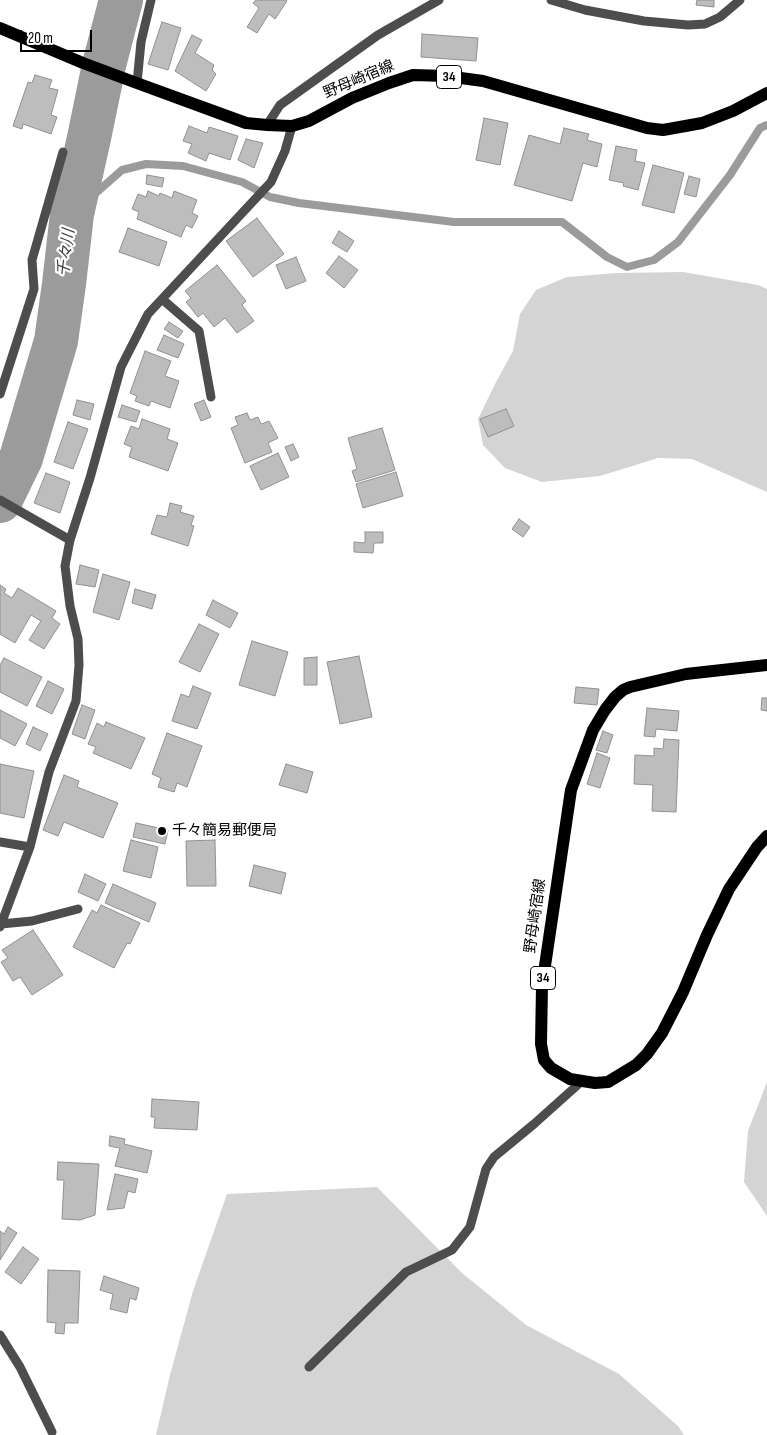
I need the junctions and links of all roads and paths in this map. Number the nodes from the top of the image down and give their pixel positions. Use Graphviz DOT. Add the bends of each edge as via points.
graph roads {
  1 [pos="151,0"];
  2 [pos="439,0"];
  3 [pos="551,0"];
  4 [pos="740,0"];
  5 [pos="0,28"];
  6 [pos="136,83"];
  7 [pos="767,93"];
  8 [pos="267,125"];
  9 [pos="292,126"];
  10 [pos="63,152"];
  11 [pos="162,298"];
  12 [pos="0,394"];
  13 [pos="211,397"];
  14 [pos="0,500"];
  15 [pos="70,540"];
  16 [pos="767,664"];
  17 [pos="767,836"];
  18 [pos="0,842"];
  19 [pos="30,847"];
  20 [pos="78,909"];
  21 [pos="0,926"];
  22 [pos="582,1081"];
  23 [pos="0,1335"];
  24 [pos="309,1367"];
  25 [pos="52,1432"];
  1 -- 6 [label="street"];
  2 -- 8 [label="street" via="378,35 280,105"];
  3 -- 4 [label="street" via="644,22 688,25 704,24 720,17"];
  5 -- 6 [label="main road, 野母崎宿線 / 34"];
  6 -- 8 [label="main road, 野母崎宿線 / 34" via="246,123"];
  7 -- 9 [label="main road, 野母崎宿線 / 34" via="702,123 663,130 483,80 413,75 389,82"];
  8 -- 9 [label="main road, 野母崎宿線 / 34"];
  9 -- 11 [label="street" via="271,182"];
  10 -- 12 [label="street" via="32,260 34,288"];
  11 -- 13 [label="street" via="199,331"];
  11 -- 15 [label="street" via="148,314 121,367"];
  14 -- 15 [label="street"];
  15 -- 19 [label="street" via="65,566 78,639 76,701 49,772"];
  16 -- 22 [label="main road, 野母崎宿線 / 34" via="686,674 630,687 615,697 594,730 571,790 542,986 541,1044 544,1060 558,1073"];
  17 -- 22 [label="main road, 野母崎宿線 / 34" via="730,889 683,992 647,1054 636,1065 608,1082"];
  18 -- 19 [label="street"];
  19 -- 21 [label="street"];
  20 -- 21 [label="street"];
  22 -- 24 [label="street" via="494,1157 486,1169 470,1227 452,1250 406,1272"];
  23 -- 25 [label="street" via="20,1367"];
}
